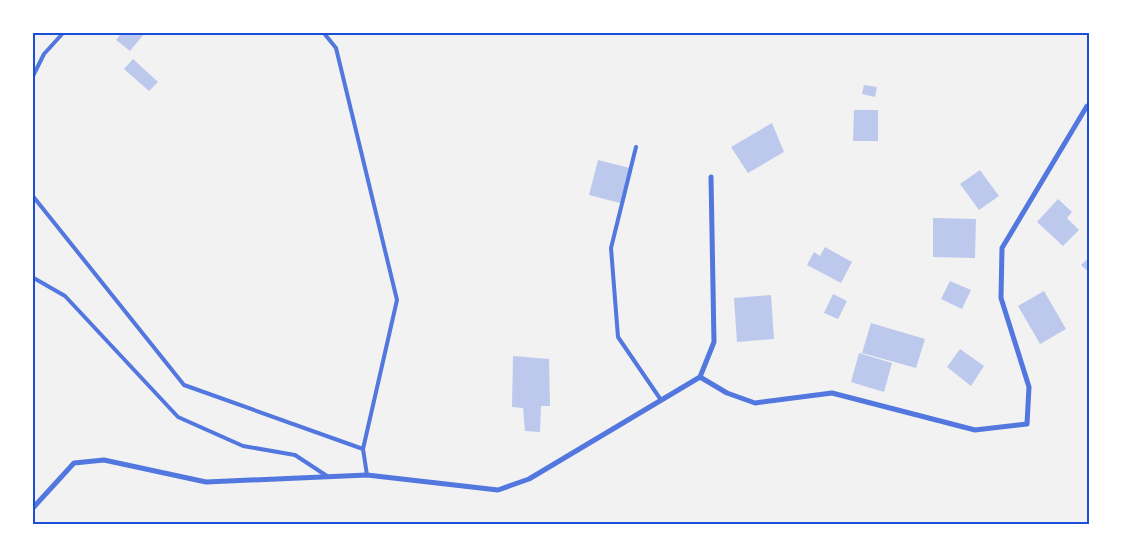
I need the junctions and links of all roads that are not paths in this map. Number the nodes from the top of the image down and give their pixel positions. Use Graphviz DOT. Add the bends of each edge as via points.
graph roads {
  1 [pos="64,32"];
  2 [pos="323,32"];
  3 [pos="32,78"];
  4 [pos="1090,105"];
  5 [pos="636,147"];
  6 [pos="711,177"];
  7 [pos="32,195"];
  8 [pos="32,277"];
  9 [pos="700,377"];
  10 [pos="661,400"];
  11 [pos="363,449"];
  12 [pos="367,475"];
  13 [pos="327,476"];
  14 [pos="32,509"];
  1 -- 3 [label="lane" via="44,54"];
  2 -- 11 [label="lane" via="336,48 397,300"];
  4 -- 9 [label="street" via="1002,248 1001,298 1029,387 1027,424 975,430 832,394 755,403 727,394"];
  5 -- 10 [label="lane" via="610,248 618,337"];
  6 -- 9 [label="street" via="714,342"];
  7 -- 11 [label="lane" via="184,385"];
  8 -- 13 [label="lane" via="65,296 178,417 243,446 295,456"];
  9 -- 10 [label="street"];
  10 -- 12 [label="street" via="529,479 498,490"];
  11 -- 12 [label="lane"];
  12 -- 13 [label="street"];
  13 -- 14 [label="street" via="206,482 104,460 74,463"];
}
